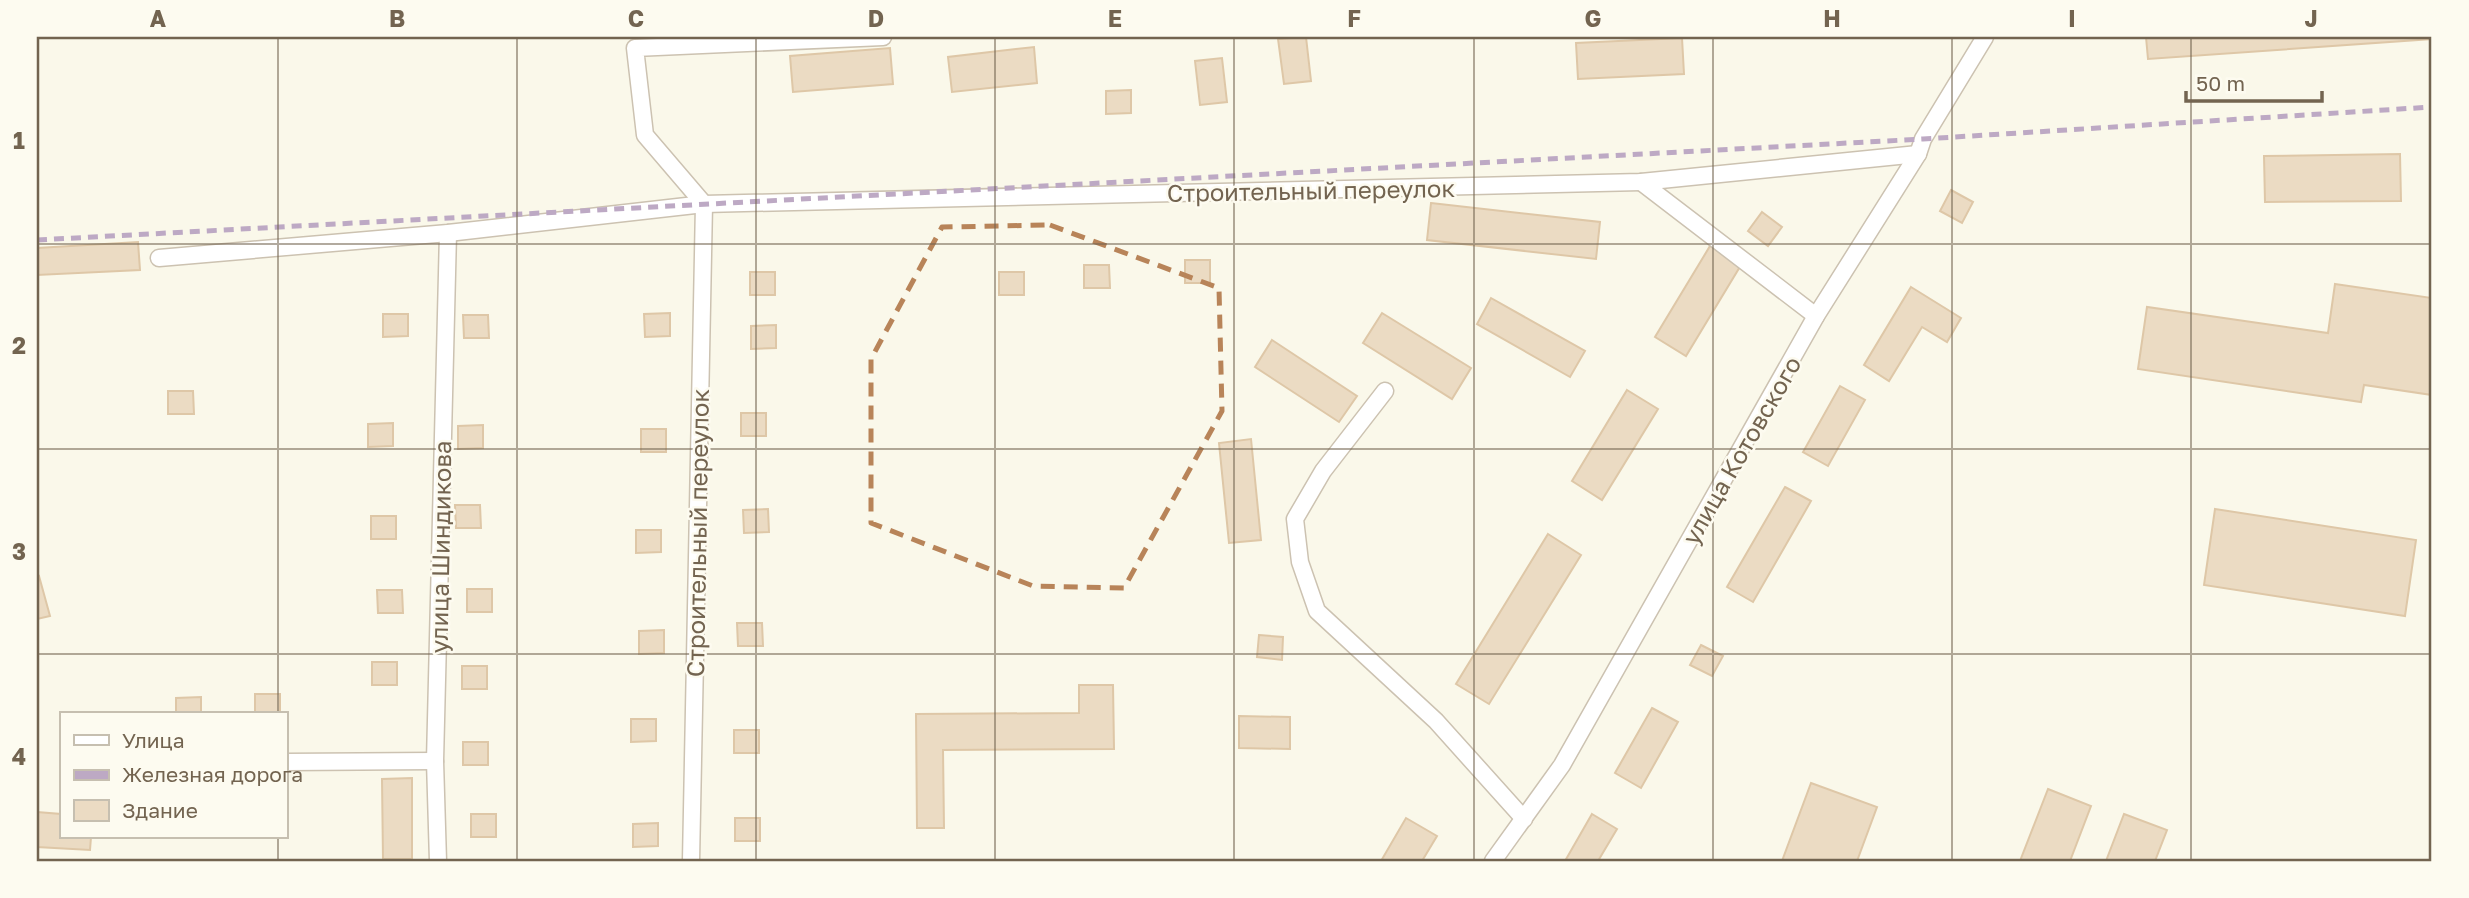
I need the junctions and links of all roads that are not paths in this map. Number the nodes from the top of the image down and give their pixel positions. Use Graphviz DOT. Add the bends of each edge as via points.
graph roads {
  1 [pos="883,37"];
  2 [pos="1985,37"];
  3 [pos="1918,154"];
  4 [pos="1641,182"];
  5 [pos="704,204"];
  6 [pos="448,233"];
  7 [pos="159,258"];
  8 [pos="1816,316"];
  9 [pos="1385,391"];
  10 [pos="435,761"];
  11 [pos="287,762"];
  12 [pos="1524,819"];
  13 [pos="438,861"];
  14 [pos="691,861"];
  15 [pos="1493,861"];
  1 -- 5 [label="street" via="635,48 645,135"];
  2 -- 3 [label="street, улица Котовского"];
  3 -- 4 [label="street, Строительный переулок"];
  3 -- 8 [label="street, улица Котовского"];
  4 -- 5 [label="street, Строительный переулок"];
  4 -- 8 [label="street"];
  5 -- 6 [label="street, Строительный переулок"];
  5 -- 14 [label="street, Строительный переулок"];
  6 -- 7 [label="street, Строительный переулок"];
  6 -- 10 [label="street, улица Шиндикова"];
  8 -- 12 [label="street, улица Котовского" via="1562,765"];
  9 -- 12 [label="street" via="1323,471 1295,519 1300,562 1317,611 1436,721"];
  10 -- 11 [label="street"];
  10 -- 13 [label="street, улица Шиндикова"];
  12 -- 15 [label="street, улица Котовского"];
}
